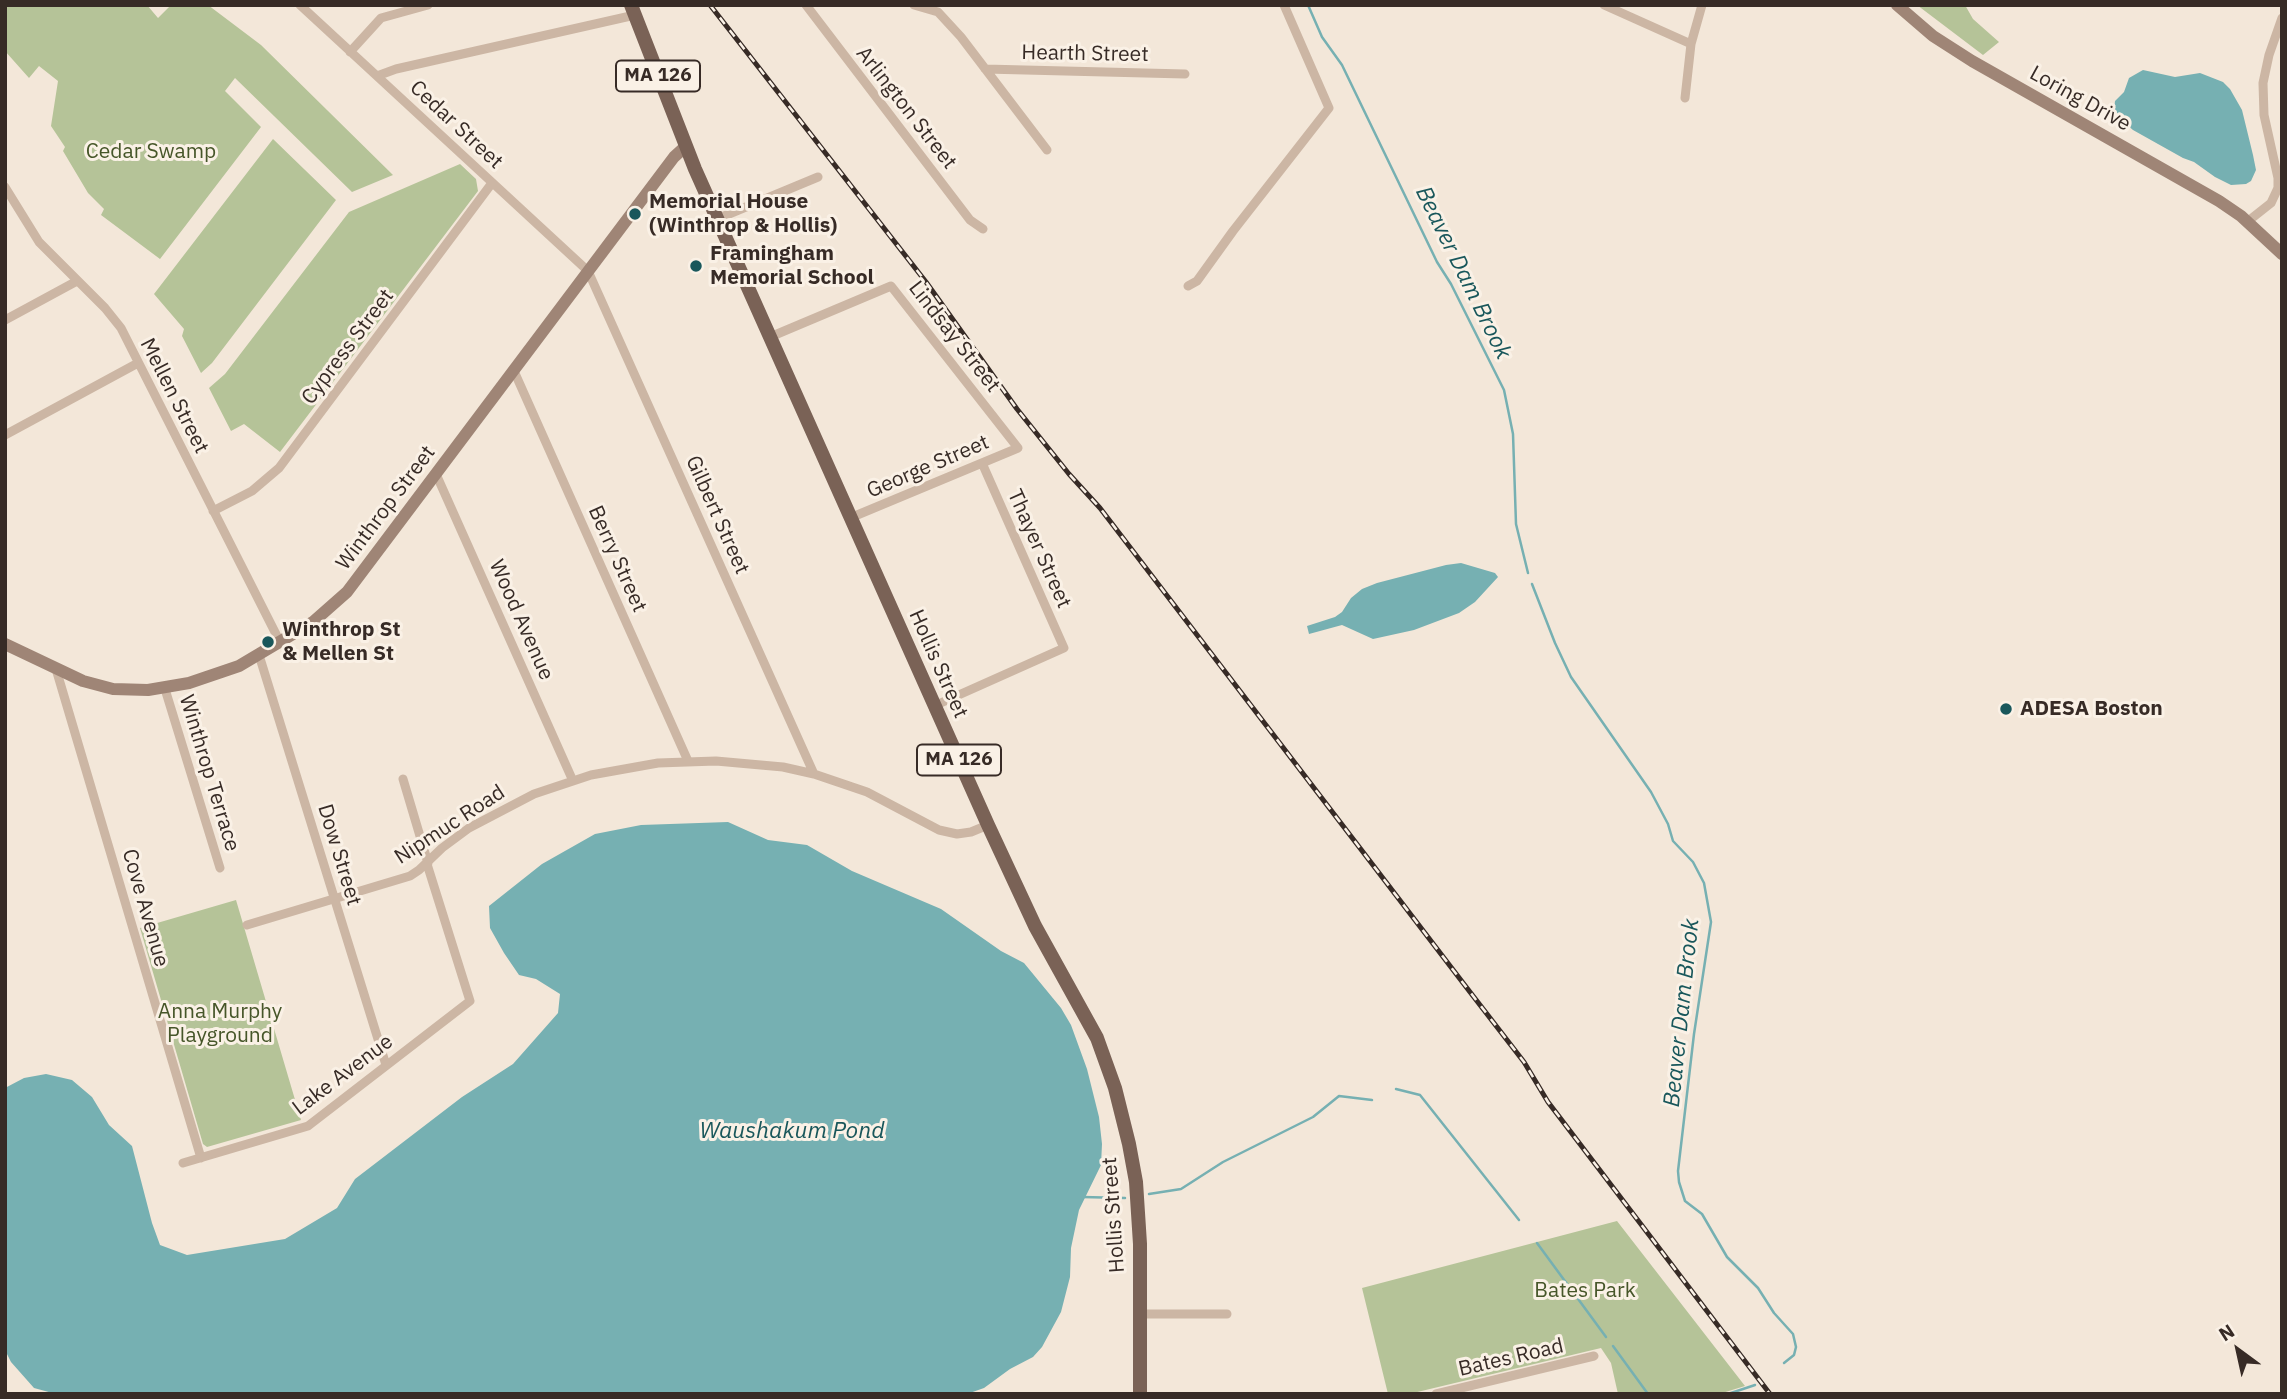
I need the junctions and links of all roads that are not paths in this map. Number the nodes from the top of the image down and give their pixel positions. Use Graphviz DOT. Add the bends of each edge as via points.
graph roads {
  1 [pos="300,5"];
  2 [pos="428,5"];
  3 [pos="818,5"];
  4 [pos="914,5"];
  5 [pos="1284,5"];
  6 [pos="1604,5"];
  7 [pos="1702,5"];
  8 [pos="1897,5"];
  9 [pos="807,6"];
  10 [pos="633,10"];
  11 [pos="2282,18"];
  12 [pos="1691,44"];
  13 [pos="350,52"];
  14 [pos="985,69"];
  15 [pos="1185,74"];
  16 [pos="377,76"];
  17 [pos="1685,98"];
  18 [pos="685,146"];
  19 [pos="1046,150"];
  20 [pos="818,177"];
  21 [pos="492,183"];
  22 [pos="5,187"];
  23 [pos="717,219"];
  24 [pos="2248,222"];
  25 [pos="983,229"];
  26 [pos="2282,254"];
  27 [pos="588,271"];
  28 [pos="77,281"];
  29 [pos="1188,286"];
  30 [pos="5,320"];
  31 [pos="770,337"];
  32 [pos="138,363"];
  33 [pos="514,371"];
  34 [pos="5,435"];
  35 [pos="1018,448"];
  36 [pos="982,463"];
  37 [pos="436,474"];
  38 [pos="213,511"];
  39 [pos="850,518"];
  40 [pos="280,642"];
  41 [pos="5,644"];
  42 [pos="259,656"];
  43 [pos="56,669"];
  44 [pos="165,689"];
  45 [pos="934,706"];
  46 [pos="688,761"];
  47 [pos="814,774"];
  48 [pos="403,779"];
  49 [pos="573,781"];
  50 [pos="988,825"];
  51 [pos="427,863"];
  52 [pos="220,868"];
  53 [pos="335,900"];
  54 [pos="247,925"];
  55 [pos="386,1065"];
  56 [pos="201,1158"];
  57 [pos="183,1163"];
  58 [pos="1140,1314"];
  59 [pos="1227,1314"];
  60 [pos="1594,1356"];
  61 [pos="1140,1394"];
  62 [pos="1437,1394"];
  1 -- 13 [label="street, Cedar Street"];
  2 -- 13 [label="street" via="381,18"];
  3 -- 9 [label="street"];
  4 -- 14 [label="street" via="938,12"];
  5 -- 29 [label="street" via="1329,108"];
  6 -- 12 [label="street"];
  7 -- 12 [label="street"];
  8 -- 24 [label="street, Loring Drive" via="1957,52 2199,188"];
  9 -- 25 [label="street, Arlington Street" via="970,220"];
  10 -- 16 [label="street"];
  10 -- 18 [label="main road, Hollis Street / MA 126"];
  11 -- 24 [label="street" via="2263,83 2264,115 2278,188 2271,202"];
  12 -- 17 [label="street"];
  13 -- 16 [label="street, Cedar Street"];
  14 -- 15 [label="street, Hearth Street"];
  14 -- 19 [label="street"];
  16 -- 21 [label="street, Cedar Street"];
  18 -- 23 [label="main road, Hollis Street / MA 126"];
  18 -- 27 [label="street, Winthrop Street"];
  20 -- 23 [label="street"];
  21 -- 27 [label="street, Cedar Street"];
  21 -- 38 [label="street, Cypress Street" via="279,468 252,491"];
  22 -- 28 [label="street, Mellen Street" via="39,242"];
  23 -- 31 [label="main road, Hollis Street / MA 126"];
  24 -- 26 [label="street, Loring Drive"];
  27 -- 33 [label="street, Winthrop Street"];
  27 -- 47 [label="street, Gilbert Street"];
  28 -- 30 [label="street"];
  28 -- 32 [label="street, Mellen Street" via="113,317"];
  31 -- 35 [label="street, Lindsay Street" via="891,286"];
  31 -- 39 [label="main road, Hollis Street / MA 126"];
  32 -- 34 [label="street"];
  32 -- 38 [label="street, Mellen Street"];
  33 -- 37 [label="street, Winthrop Street"];
  33 -- 46 [label="street, Berry Street"];
  35 -- 36 [label="street, George Street"];
  36 -- 39 [label="street, George Street"];
  36 -- 45 [label="street, Thayer Street" via="1064,648"];
  37 -- 40 [label="street, Winthrop Street" via="347,592"];
  37 -- 49 [label="street, Wood Avenue"];
  38 -- 40 [label="street, Mellen Street"];
  39 -- 45 [label="main road, Hollis Street / MA 126"];
  40 -- 42 [label="street, Winthrop Street"];
  41 -- 43 [label="street, Winthrop Street"];
  42 -- 44 [label="street, Winthrop Street"];
  42 -- 53 [label="street, Dow Street"];
  43 -- 44 [label="street, Winthrop Street" via="113,689"];
  43 -- 56 [label="street, Cove Avenue"];
  44 -- 52 [label="street, Winthrop Terrace"];
  45 -- 50 [label="main road, Hollis Street / MA 126"];
  46 -- 47 [label="street, Nipmuc Road" via="755,763"];
  46 -- 49 [label="street, Nipmuc Road" via="633,766"];
  47 -- 50 [label="street, Nipmuc Road" via="867,792 939,830 957,834"];
  48 -- 51 [label="street"];
  49 -- 51 [label="street, Nipmuc Road" via="499,811 454,839"];
  50 -- 58 [label="main road, Hollis Street / MA 126" via="1035,926 1097,1038 1115,1088 1136,1182"];
  51 -- 53 [label="street, Nipmuc Road" via="410,876"];
  51 -- 55 [label="street, Lake Avenue" via="470,1001"];
  53 -- 54 [label="street, Nipmuc Road"];
  53 -- 55 [label="street, Dow Street"];
  55 -- 56 [label="street, Lake Avenue" via="302,1130"];
  56 -- 57 [label="street, Lake Avenue"];
  58 -- 59 [label="street"];
  58 -- 61 [label="main road, Hollis Street / MA 126"];
  60 -- 62 [label="street, Bates Road"];
}
